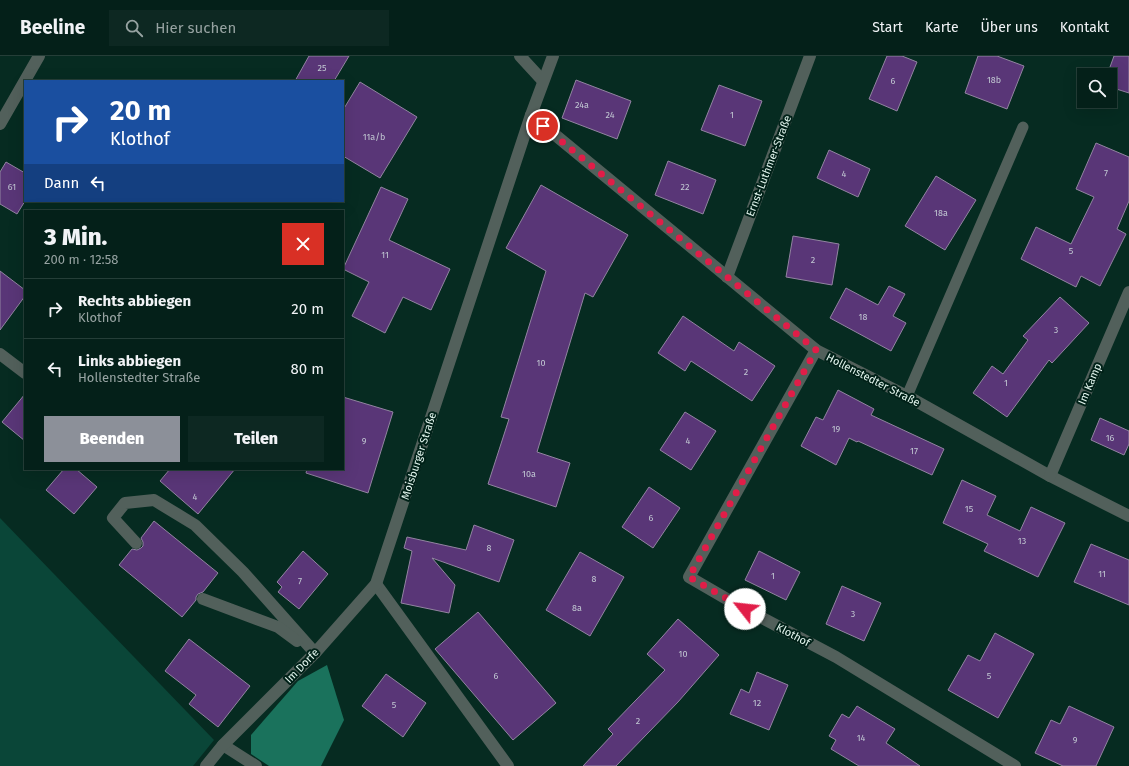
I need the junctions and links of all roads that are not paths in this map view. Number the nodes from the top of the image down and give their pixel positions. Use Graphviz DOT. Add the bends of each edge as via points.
graph roads {
  1 [pos="39,56"];
  2 [pos="520,56"];
  3 [pos="553,56"];
  4 [pos="810,56"];
  5 [pos="25,80"];
  6 [pos="543,81"];
  7 [pos="24,82"];
  8 [pos="531,115"];
  9 [pos="0,124"];
  10 [pos="1023,127"];
  11 [pos="727,277"];
  12 [pos="1129,292"];
  13 [pos="816,350"];
  14 [pos="0,354"];
  15 [pos="24,372"];
  16 [pos="907,396"];
  17 [pos="1050,476"];
  18 [pos="1129,516"];
  19 [pos="136,544"];
  20 [pos="376,584"];
  21 [pos="203,599"];
  22 [pos="315,653"];
  23 [pos="223,745"];
  24 [pos="206,766"];
  25 [pos="256,766"];
  26 [pos="508,766"];
  27 [pos="1015,766"];
  1 -- 5 [label="street"];
  2 -- 6 [label="street"];
  3 -- 6 [label="street, Moisburger Straße"];
  4 -- 11 [label="street, Ernst-Luthmer-Straße"];
  6 -- 8 [label="street, Moisburger Straße"];
  7 -- 9 [label="street"];
  8 -- 11 [label="street, Hollenstedter Straße"];
  8 -- 20 [label="street, Moisburger Straße"];
  10 -- 16 [label="lane"];
  11 -- 13 [label="street, Hollenstedter Straße"];
  12 -- 17 [label="street, Im Kamp"];
  13 -- 16 [label="street, Hollenstedter Straße"];
  13 -- 27 [label="street, Klothof" via="689,577 836,657"];
  14 -- 15 [label="street"];
  16 -- 17 [label="street, Hollenstedter Straße"];
  17 -- 18 [label="street, Hollenstedter Straße"];
  19 -- 22 [label="street" via="113,518 125,503 154,500 195,525 244,572"];
  20 -- 22 [label="street, Im Dorfe"];
  20 -- 26 [label="street"];
  21 -- 22 [label="street" via="278,627"];
  22 -- 23 [label="street, Im Dorfe"];
  23 -- 24 [label="street, Im Dorfe"];
  23 -- 25 [label="street"];
}
